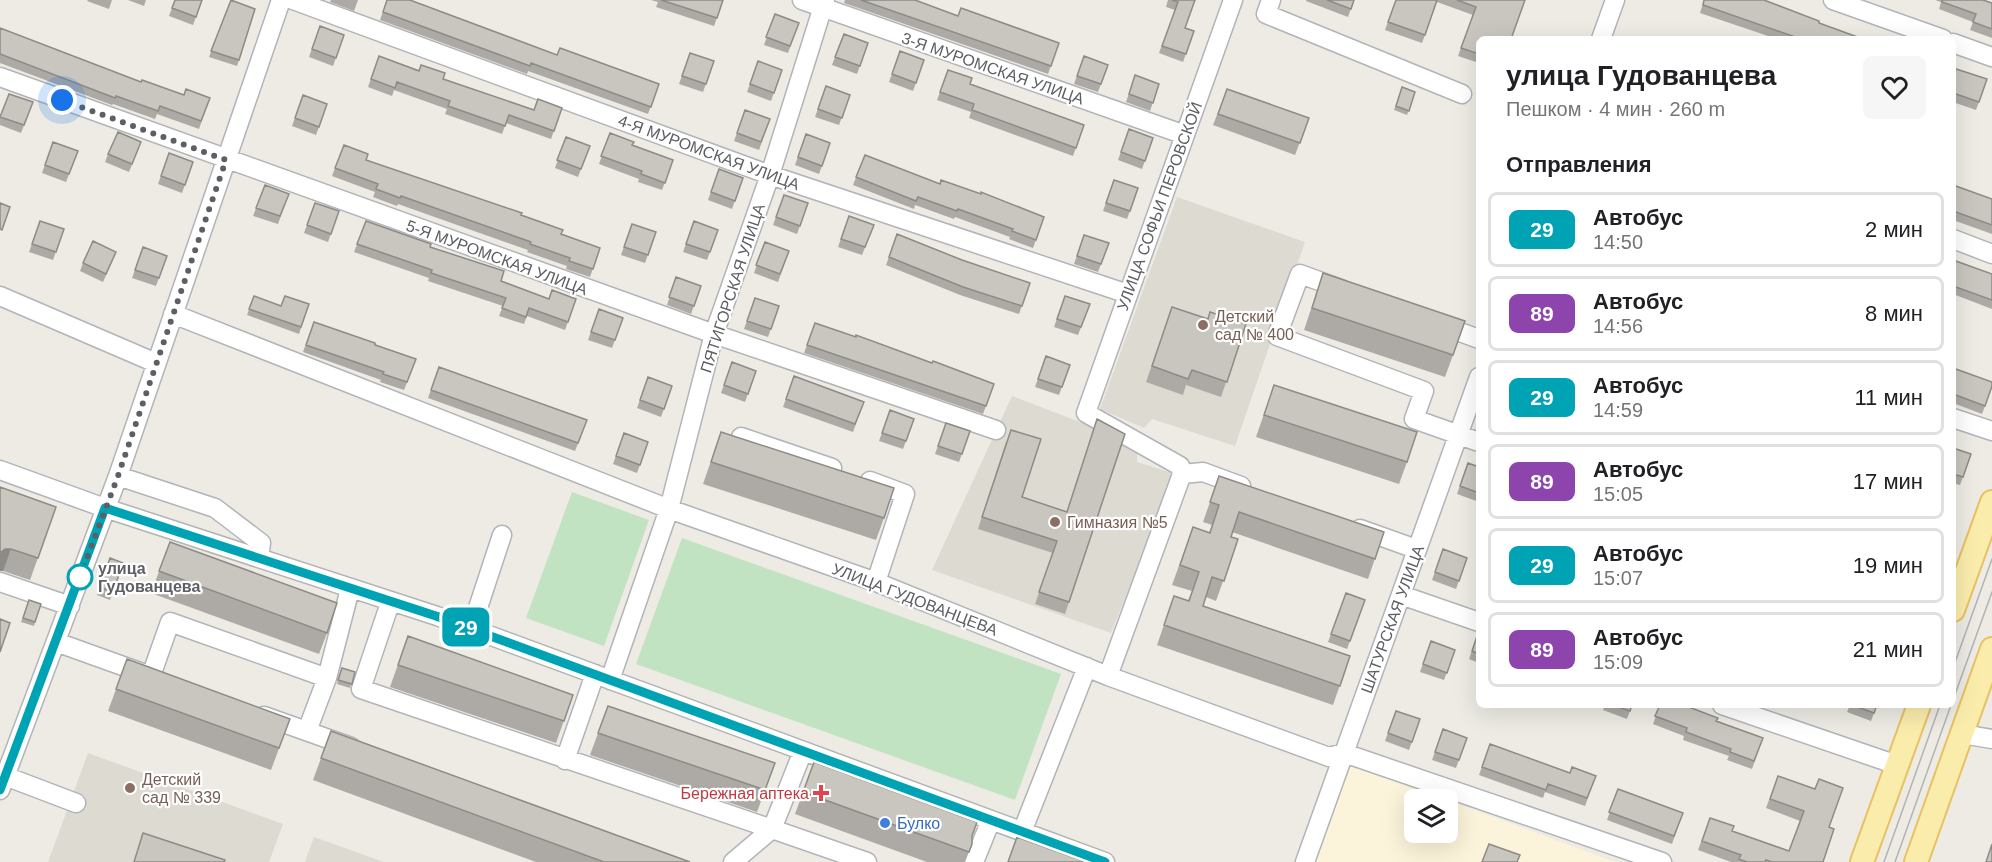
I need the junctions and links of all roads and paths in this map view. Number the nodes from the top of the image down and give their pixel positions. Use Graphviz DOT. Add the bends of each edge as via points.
graph roads {
  1 [pos="281,0"];
  2 [pos="293,0"];
  3 [pos="802,0"];
  4 [pos="1233,0"];
  5 [pos="1271,0"];
  6 [pos="1615,0"];
  7 [pos="1833,0"];
  8 [pos="824,4"];
  9 [pos="1602,36"];
  10 [pos="1934,36"];
  11 [pos="1956,44"];
  12 [pos="1992,57"];
  13 [pos="0,77"];
  14 [pos="1462,94"];
  15 [pos="1185,135"];
  16 [pos="226,160"];
  17 [pos="770,175"];
  18 [pos="1956,240"];
  19 [pos="1992,254"];
  20 [pos="1128,294"];
  21 [pos="1356,294"];
  22 [pos="0,296"];
  23 [pos="173,314"];
  24 [pos="1423,319"];
  25 [pos="714,334"];
  26 [pos="1476,338"];
  27 [pos="156,363"];
  28 [pos="1476,385"];
  29 [pos="1956,419"];
  30 [pos="996,430"];
  31 [pos="1992,431"];
  32 [pos="1458,435"];
  33 [pos="741,437"];
  34 [pos="1476,441"];
  35 [pos="0,470"];
  36 [pos="1182,474"];
  37 [pos="118,476"];
  38 [pos="1259,492"];
  39 [pos="1992,502"];
  40 [pos="105,508"];
  41 [pos="669,509"];
  42 [pos="1349,525"];
  43 [pos="502,535"];
  44 [pos="1416,549"];
  45 [pos="259,558"];
  46 [pos="0,582"];
  47 [pos="876,582"];
  48 [pos="350,589"];
  49 [pos="1401,595"];
  50 [pos="1956,600"];
  51 [pos="390,603"];
  52 [pos="70,606"];
  53 [pos="1476,621"];
  54 [pos="471,629"];
  55 [pos="56,642"];
  56 [pos="1992,649"];
  57 [pos="1087,667"];
  58 [pos="151,676"];
  59 [pos="1108,676"];
  60 [pos="602,677"];
  61 [pos="327,678"];
  62 [pos="173,684"];
  63 [pos="1731,708"];
  64 [pos="1918,708"];
  65 [pos="251,711"];
  66 [pos="307,731"];
  67 [pos="1962,734"];
  68 [pos="1992,739"];
  69 [pos="802,750"];
  70 [pos="363,751"];
  71 [pos="1344,753"];
  72 [pos="565,760"];
  73 [pos="1897,765"];
  74 [pos="3,783"];
  75 [pos="76,803"];
  76 [pos="991,819"];
  77 [pos="772,829"];
  78 [pos="1022,832"];
  79 [pos="733,862"];
  80 [pos="867,862"];
  81 [pos="974,862"];
  82 [pos="1105,862"];
  83 [pos="1305,862"];
  84 [pos="1662,862"];
  85 [pos="1862,862"];
  86 [pos="1916,862"];
  1 -- 16 [label="street"];
  2 -- 17 [label="street, 4-Я МУРОМСКАЯ УЛИЦА"];
  3 -- 8 [label="street, 3-Я МУРОМСКАЯ УЛИЦА"];
  4 -- 15 [label="street, УЛИЦА СОФЬИ ПЕРОВСКОЙ"];
  5 -- 14 [label="street" via="1266,14"];
  6 -- 9 [label="street"];
  7 -- 10 [label="street"];
  8 -- 15 [label="street, 3-Я МУРОМСКАЯ УЛИЦА"];
  8 -- 17 [label="street, ПЯТИГОРСКАЯ УЛИЦА"];
  11 -- 12 [label="street"];
  13 -- 16 [label="street, 5-Я МУРОМСКАЯ УЛИЦА"];
  15 -- 20 [label="street, УЛИЦА СОФЬИ ПЕРОВСКОЙ"];
  16 -- 23 [label="street"];
  16 -- 25 [label="street, 5-Я МУРОМСКАЯ УЛИЦА"];
  17 -- 20 [label="street, 4-Я МУРОМСКАЯ УЛИЦА"];
  17 -- 25 [label="street, ПЯТИГОРСКАЯ УЛИЦА"];
  18 -- 19 [label="street"];
  20 -- 36 [label="street, УЛИЦА СОФЬИ ПЕРОВСКОЙ" via="1086,413 1180,466"];
  21 -- 32 [label="street" via="1300,274 1277,336 1424,391 1414,419"];
  22 -- 27 [label="street"];
  23 -- 27 [label="street"];
  23 -- 41 [label="street, УЛИЦА ГУДОВАНЦЕВА"];
  24 -- 26 [label="street"];
  25 -- 30 [label="street, 5-Я МУРОМСКАЯ УЛИЦА"];
  25 -- 41 [label="street, ПЯТИГОРСКАЯ УЛИЦА"];
  27 -- 37 [label="street"];
  28 -- 32 [label="street, ШАТУРСКАЯ УЛИЦА"];
  29 -- 31 [label="street"];
  32 -- 34 [label="street"];
  32 -- 44 [label="street, ШАТУРСКАЯ УЛИЦА"];
  33 -- 47 [label="street" via="905,494"];
  35 -- 40 [label="street"];
  36 -- 38 [label="street" via="1203,472"];
  36 -- 59 [label="street"];
  37 -- 40 [label="street"];
  37 -- 45 [label="street" via="215,508 261,543"];
  39 -- 50 [label="main road"];
  40 -- 45 [label="street"];
  40 -- 52 [label="street"];
  41 -- 47 [label="street, УЛИЦА ГУДОВАНЦЕВА"];
  41 -- 60 [label="street, ПЯТИГОРСКАЯ УЛИЦА"];
  42 -- 44 [label="street"];
  43 -- 54 [label="street"];
  44 -- 49 [label="street, ШАТУРСКАЯ УЛИЦА"];
  45 -- 48 [label="street"];
  46 -- 52 [label="street"];
  47 -- 57 [label="street, УЛИЦА ГУДОВАНЦЕВА"];
  48 -- 51 [label="street"];
  48 -- 61 [label="street"];
  49 -- 53 [label="street"];
  49 -- 71 [label="street, ШАТУРСКАЯ УЛИЦА"];
  51 -- 54 [label="street"];
  51 -- 72 [label="street" via="361,689"];
  52 -- 55 [label="street"];
  54 -- 60 [label="street"];
  55 -- 58 [label="street"];
  55 -- 74 [label="street"];
  56 -- 67 [label="main road"];
  57 -- 59 [label="street, УЛИЦА ГУДОВАНЦЕВА"];
  57 -- 78 [label="street"];
  58 -- 61 [label="street" via="170,622"];
  58 -- 62 [label="street"];
  59 -- 71 [label="street, УЛИЦА ГУДОВАНЦЕВА" via="1329,757"];
  60 -- 69 [label="street"];
  60 -- 72 [label="street, ПЯТИГОРСКАЯ УЛИЦА"];
  61 -- 66 [label="street"];
  63 -- 73 [label="street"];
  64 -- 73 [label="main road"];
  65 -- 66 [label="street"];
  66 -- 70 [label="street"];
  67 -- 68 [label="street"];
  67 -- 86 [label="main road"];
  69 -- 76 [label="street"];
  69 -- 77 [label="street"];
  71 -- 83 [label="street, ШАТУРСКАЯ УЛИЦА"];
  71 -- 84 [label="street, УЛИЦА ГУДОВАНЦЕВА"];
  72 -- 77 [label="street"];
  73 -- 85 [label="main road"];
  74 -- 75 [label="street"];
  76 -- 78 [label="street"];
  76 -- 81 [label="street"];
  77 -- 79 [label="street"];
  77 -- 80 [label="street"];
  78 -- 82 [label="street"];
}
